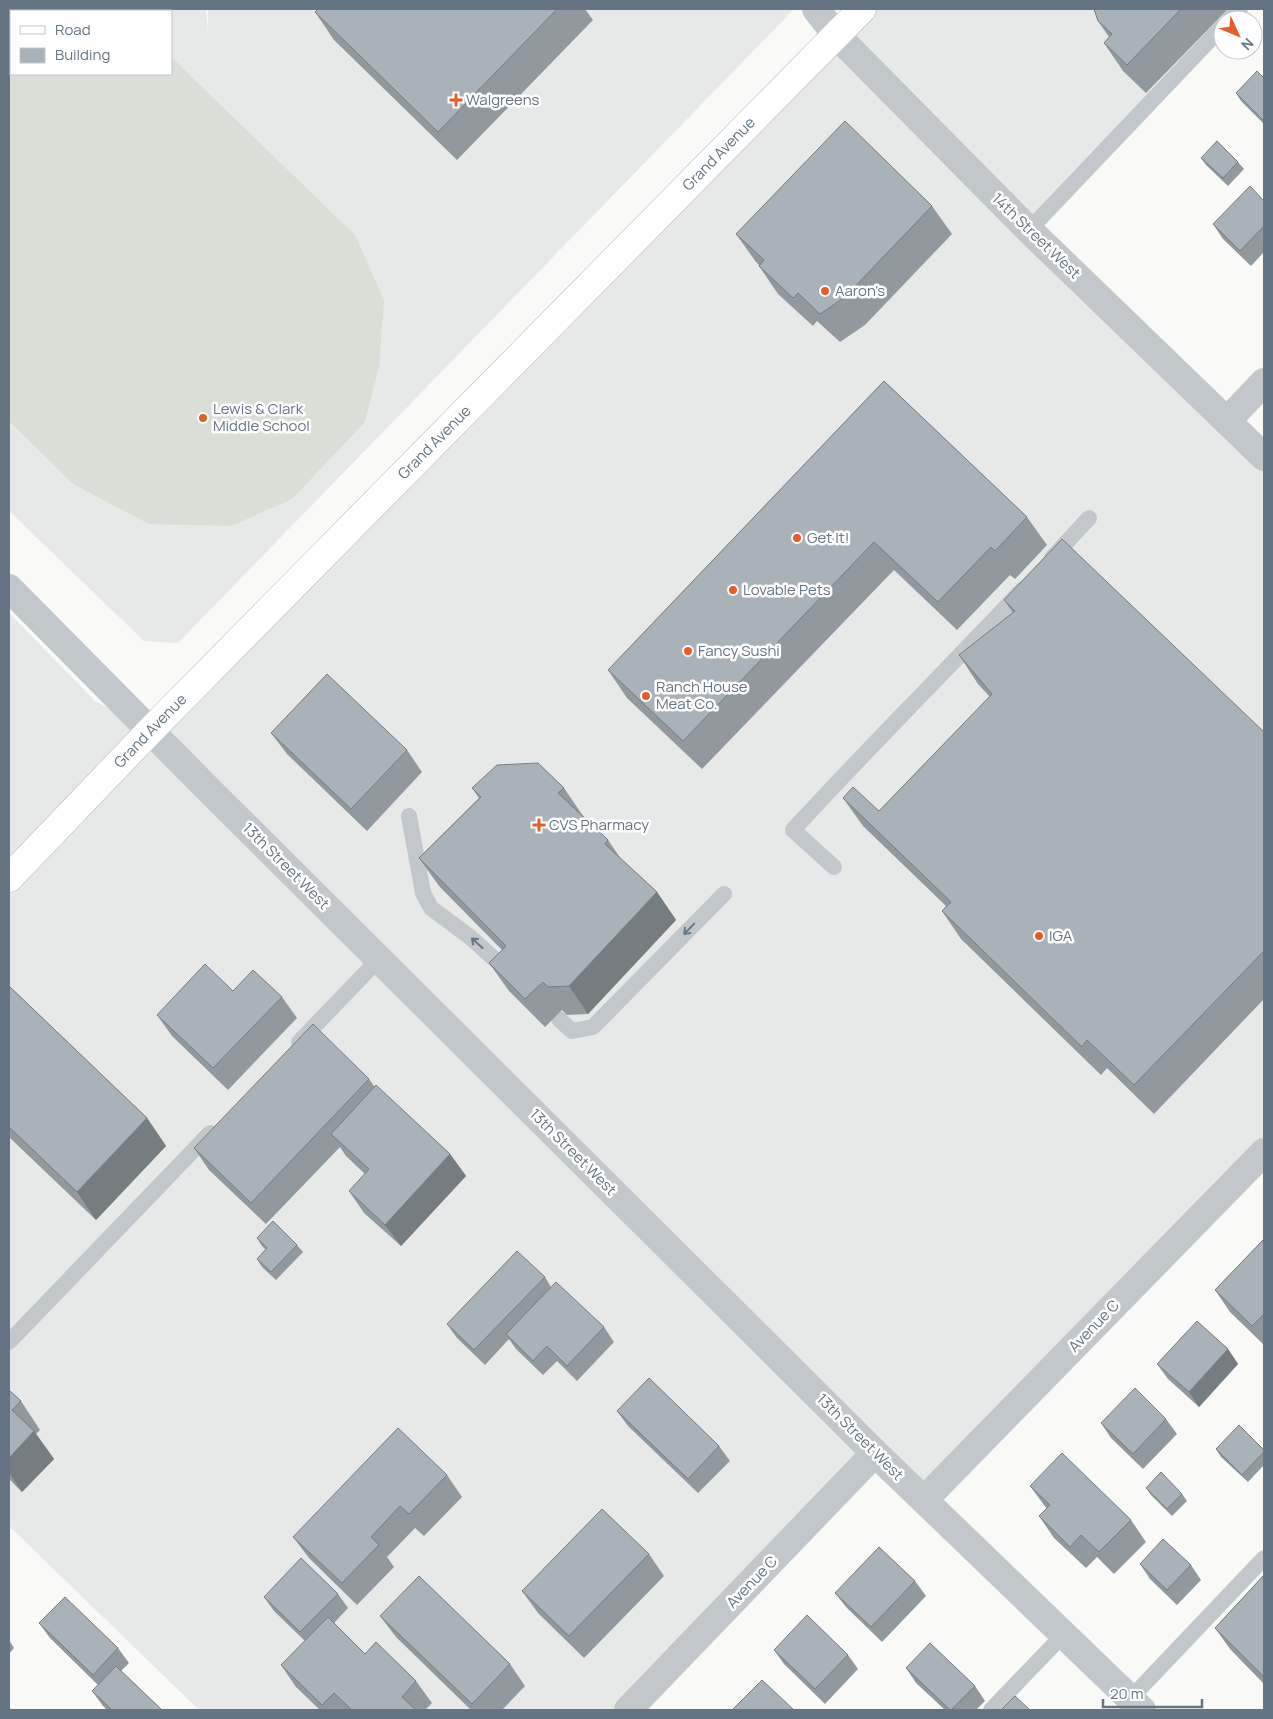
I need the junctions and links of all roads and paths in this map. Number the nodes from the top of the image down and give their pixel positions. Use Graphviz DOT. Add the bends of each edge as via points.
graph roads {
  1 [pos="816,9"];
  2 [pos="862,9"];
  3 [pos="836,35"];
  4 [pos="1213,37"];
  5 [pos="1029,230"];
  6 [pos="1264,382"];
  7 [pos="1227,421"];
  8 [pos="1264,457"];
  9 [pos="1089,518"];
  10 [pos="9,588"];
  11 [pos="150,731"];
  12 [pos="409,816"];
  13 [pos="834,868"];
  14 [pos="9,878"];
  15 [pos="724,894"];
  16 [pos="379,959"];
  17 [pos="514,976"];
  18 [pos="559,1019"];
  19 [pos="289,1052"];
  20 [pos="221,1122"];
  21 [pos="1264,1152"];
  22 [pos="9,1342"];
  23 [pos="875,1453"];
  24 [pos="924,1500"];
  25 [pos="1264,1558"];
  26 [pos="1064,1634"];
  27 [pos="1136,1704"];
  28 [pos="628,1710"];
  29 [pos="991,1710"];
  1 -- 3 [label="street, 14th Street West"];
  2 -- 3 [label="main road, Grand Avenue"];
  3 -- 5 [label="street, 14th Street West"];
  3 -- 11 [label="main road, Grand Avenue"];
  4 -- 5 [label="lane"];
  5 -- 7 [label="street, 14th Street West"];
  6 -- 7 [label="street"];
  7 -- 8 [label="street, 14th Street West"];
  9 -- 13 [label="lane" via="793,830"];
  10 -- 11 [label="street, 13th Street West"];
  11 -- 14 [label="main road, Grand Avenue"];
  11 -- 16 [label="street, 13th Street West"];
  17 -- 12 [label="lane, one-way" via="431,908 423,893"];
  15 -- 18 [label="lane, one-way" via="593,1027 572,1031"];
  16 -- 19 [label="lane"];
  16 -- 23 [label="street, 13th Street West"];
  20 -- 22 [label="lane"];
  21 -- 24 [label="street, Avenue C"];
  23 -- 24 [label="street, 13th Street West"];
  23 -- 28 [label="street, Avenue C"];
  24 -- 26 [label="street, 13th Street West"];
  25 -- 27 [label="lane"];
  26 -- 27 [label="street, 13th Street West"];
  26 -- 29 [label="lane"];
}
